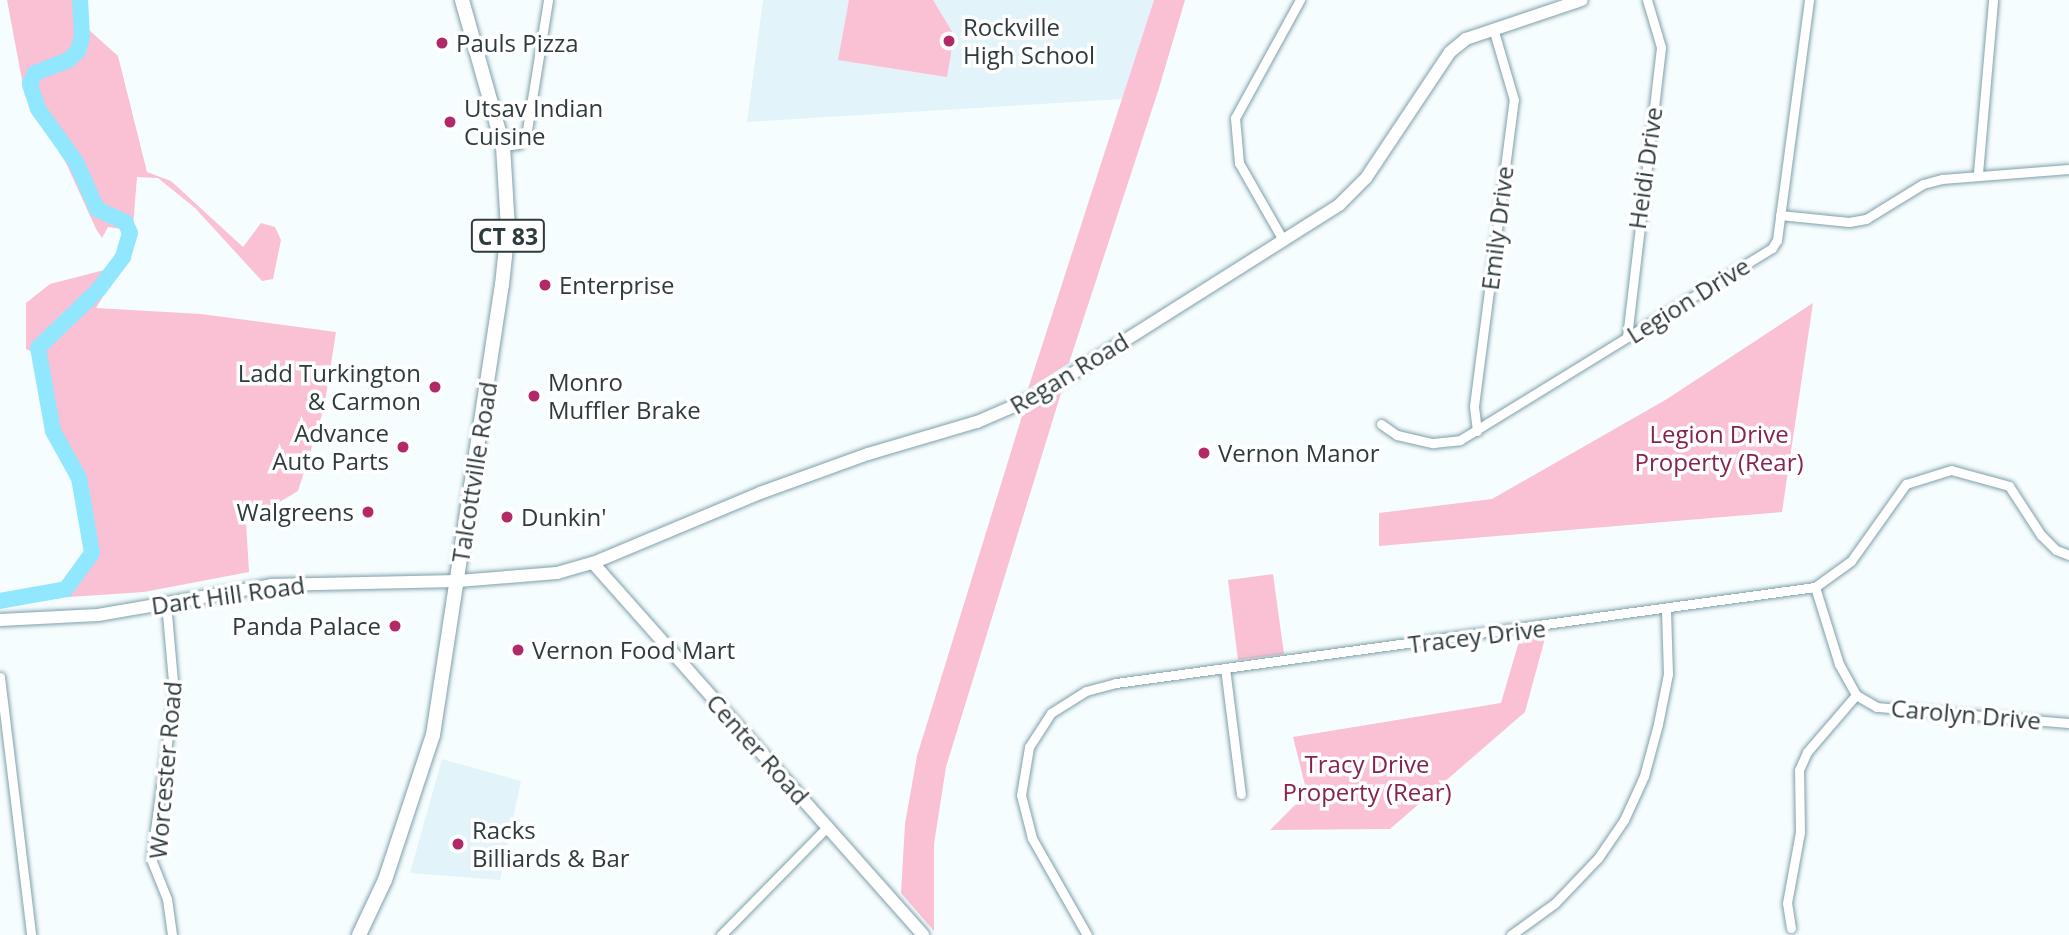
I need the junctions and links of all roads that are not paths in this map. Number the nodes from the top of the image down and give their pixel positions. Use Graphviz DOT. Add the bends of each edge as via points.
graph roads {
  1 [pos="462,0"];
  2 [pos="548,0"];
  3 [pos="1300,0"];
  4 [pos="1582,0"];
  5 [pos="1647,0"];
  6 [pos="1809,0"];
  7 [pos="1993,0"];
  8 [pos="1493,28"];
  9 [pos="503,146"];
  10 [pos="2069,169"];
  11 [pos="1978,173"];
  12 [pos="1780,215"];
  13 [pos="1283,240"];
  14 [pos="1627,337"];
  15 [pos="1381,424"];
  16 [pos="1477,432"];
  17 [pos="2069,555"];
  18 [pos="593,563"];
  19 [pos="458,581"];
  20 [pos="1815,587"];
  21 [pos="166,603"];
  22 [pos="1666,610"];
  23 [pos="0,622"];
  24 [pos="1225,668"];
  25 [pos="0,677"];
  26 [pos="1857,695"];
  27 [pos="2069,723"];
  28 [pos="1241,794"];
  29 [pos="828,826"];
  30 [pos="1791,928"];
  31 [pos="31,935"];
  32 [pos="172,935"];
  33 [pos="359,935"];
  34 [pos="721,935"];
  35 [pos="923,935"];
  36 [pos="1087,935"];
  37 [pos="1511,935"];
  1 -- 9 [label="main road, Talcottville Road / CT 83"];
  2 -- 9 [label="street" via="527,130 519,144"];
  3 -- 13 [label="street" via="1235,118 1238,163"];
  4 -- 8 [label="street, Regan Road"];
  5 -- 14 [label="street, Heidi Drive" via="1661,47"];
  6 -- 12 [label="street, Legion Drive"];
  7 -- 11 [label="street"];
  8 -- 13 [label="street, Regan Road" via="1450,52 1356,190"];
  8 -- 16 [label="street, Emily Drive" via="1514,100 1474,405"];
  9 -- 19 [label="main road, Talcottville Road / CT 83" via="507,242"];
  10 -- 11 [label="street"];
  11 -- 12 [label="street" via="1923,184 1866,219 1849,222"];
  12 -- 14 [label="street, Legion Drive" via="1772,248"];
  13 -- 18 [label="street, Regan Road" via="1016,407 761,493"];
  14 -- 16 [label="street, Legion Drive"];
  15 -- 16 [label="street, Legion Drive" via="1397,435 1433,443 1460,440"];
  17 -- 20 [label="street, Tracey Drive" via="2041,536 2010,486 1951,470 1906,484 1851,561"];
  18 -- 19 [label="street, Regan Road" via="556,573"];
  18 -- 29 [label="street, Center Road"];
  19 -- 21 [label="street, Dart Hill Road" via="271,585"];
  19 -- 33 [label="main road, Talcottville Road / CT 83" via="433,735 386,880"];
  20 -- 22 [label="street, Tracey Drive"];
  20 -- 26 [label="street, Carolyn Drive" via="1839,664"];
  21 -- 23 [label="street, Dart Hill Road" via="98,615"];
  21 -- 32 [label="street, Worcester Road" via="174,693 151,859 167,899"];
  22 -- 24 [label="street, Tracey Drive"];
  22 -- 37 [label="street" via="1668,674 1658,724 1644,776 1624,820 1598,858 1555,903"];
  24 -- 28 [label="street"];
  24 -- 36 [label="street, Tracey Drive" via="1086,691 1051,713 1029,747 1022,772 1024,819"];
  25 -- 31 [label="street"];
  26 -- 27 [label="street, Carolyn Drive" via="1877,707 1921,713"];
  26 -- 30 [label="street" via="1807,752 1799,770 1800,832 1787,903"];
  29 -- 34 [label="street"];
  29 -- 35 [label="street, Center Road"];
}
